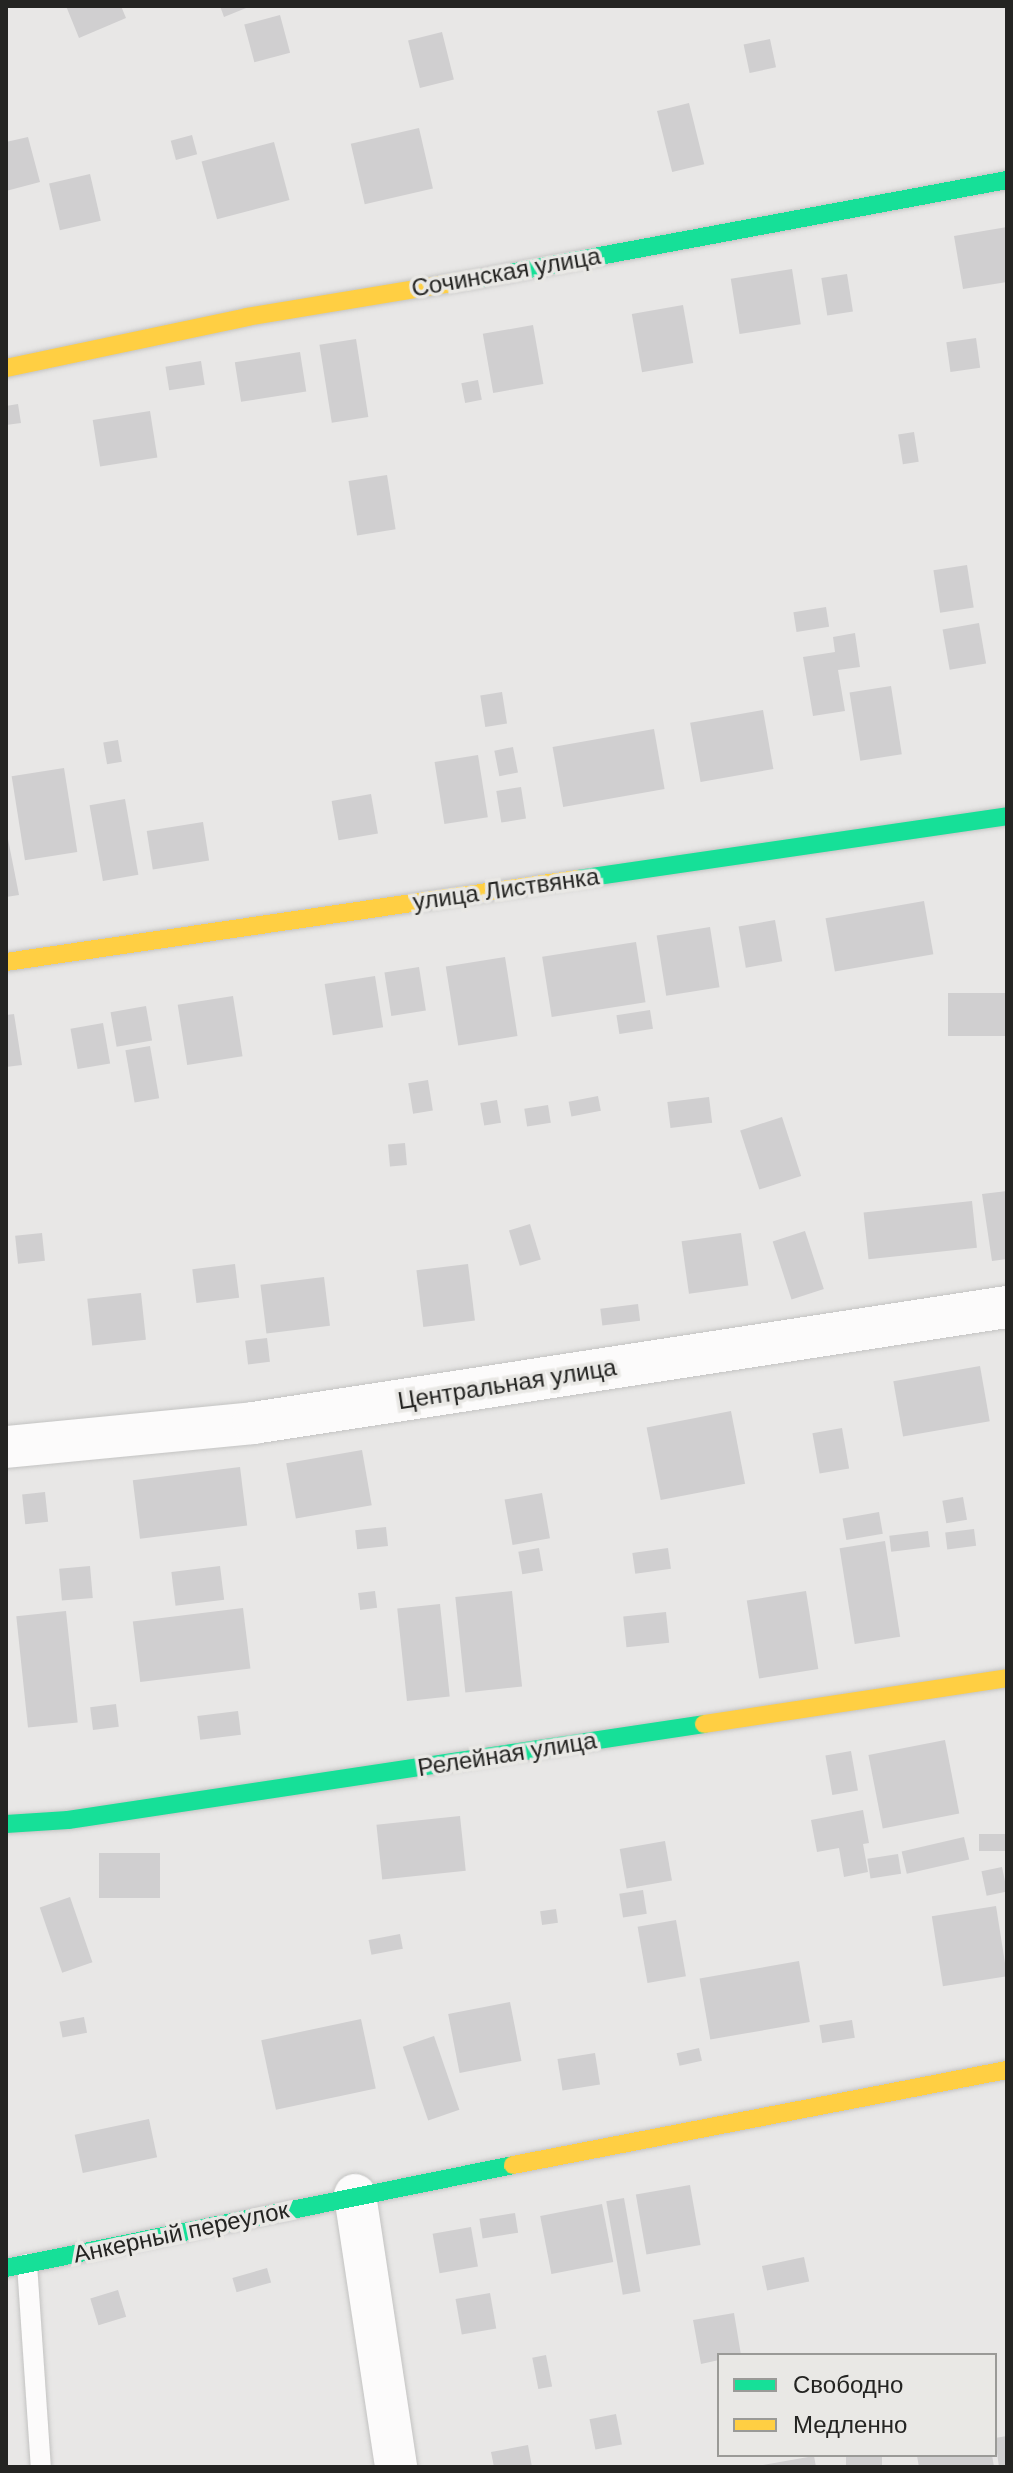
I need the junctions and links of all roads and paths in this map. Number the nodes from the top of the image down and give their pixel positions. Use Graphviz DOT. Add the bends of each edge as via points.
graph roads {
  1 [pos="1007,180"];
  2 [pos="6,368"];
  3 [pos="1007,816"];
  4 [pos="6,962"];
  5 [pos="1007,1307"];
  6 [pos="6,1447"];
  7 [pos="1007,1678"];
  8 [pos="6,1824"];
  9 [pos="1007,2070"];
  10 [pos="355,2195"];
  11 [pos="27,2264"];
  12 [pos="6,2268"];
  13 [pos="41,2467"];
  14 [pos="396,2467"];
  1 -- 2 [label="street, Сочинская улица" via="247,317"];
  3 -- 4 [label="street, улица Листвянка"];
  5 -- 6 [label="street, Центральная улица" via="253,1423"];
  7 -- 8 [label="street, Релейная улица" via="68,1820"];
  9 -- 10 [label="street, Анкерный переулок"];
  10 -- 11 [label="street, Анкерный переулок"];
  10 -- 14 [label="street"];
  11 -- 12 [label="street, Анкерный переулок"];
  11 -- 13 [label="lane"];
}
